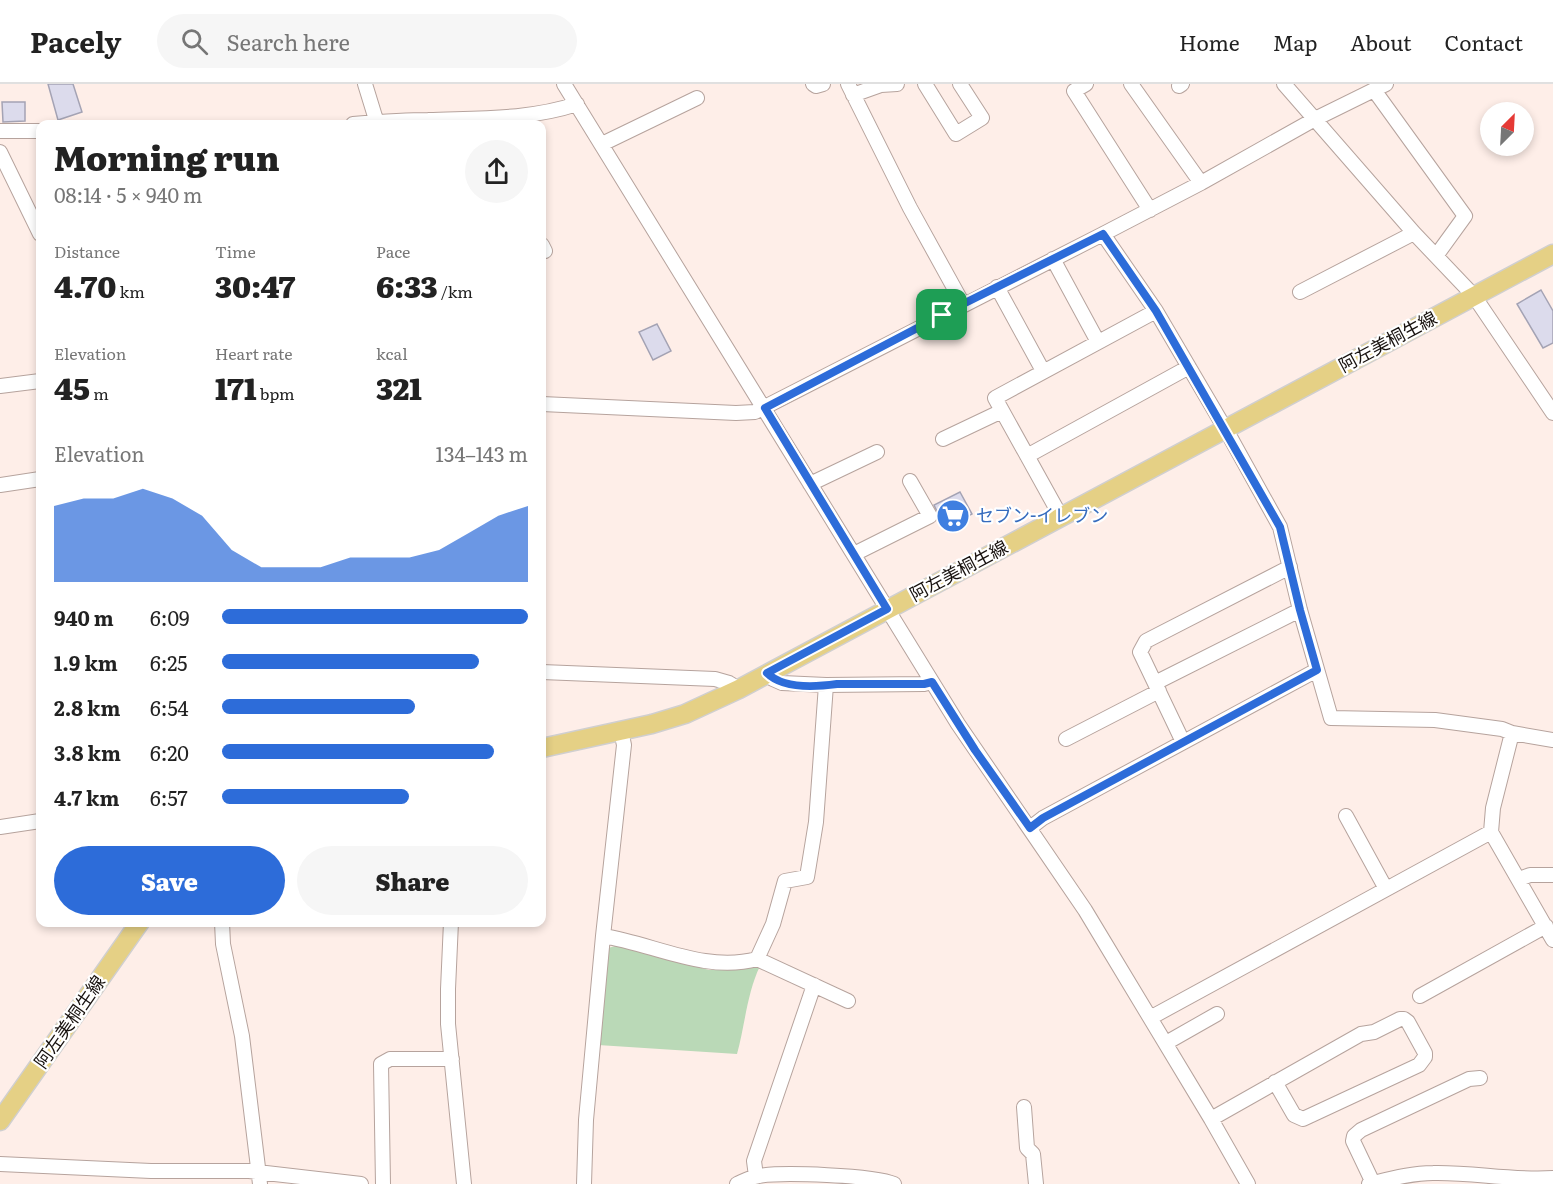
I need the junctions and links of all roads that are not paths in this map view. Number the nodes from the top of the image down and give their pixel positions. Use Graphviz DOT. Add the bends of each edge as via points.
graph roads {
  1 [pos="365,84"];
  2 [pos="564,84"];
  3 [pos="813,84"];
  4 [pos="823,84"];
  5 [pos="897,84"];
  6 [pos="925,84"];
  7 [pos="960,84"];
  8 [pos="1086,84"];
  9 [pos="1131,84"];
  10 [pos="1284,84"];
  11 [pos="1380,87"];
  12 [pos="850,89"];
  13 [pos="697,98"];
  14 [pos="577,104"];
  15 [pos="1315,119"];
  16 [pos="375,120"];
  17 [pos="494,120"];
  18 [pos="0,131"];
  19 [pos="36,131"];
  20 [pos="602,144"];
  21 [pos="0,152"];
  22 [pos="1201,183"];
  23 [pos="1150,210"];
  24 [pos="36,226"];
  25 [pos="1414,233"];
  26 [pos="1103,234"];
  27 [pos="1553,254"];
  28 [pos="1436,256"];
  29 [pos="1053,259"];
  30 [pos="997,287"];
  31 [pos="1300,292"];
  32 [pos="1474,296"];
  33 [pos="963,304"];
  34 [pos="1156,311"];
  35 [pos="1098,342"];
  36 [pos="1189,367"];
  37 [pos="1043,371"];
  38 [pos="36,382"];
  39 [pos="0,386"];
  40 [pos="546,404"];
  41 [pos="765,408"];
  42 [pos="1002,411"];
  43 [pos="1553,412"];
  44 [pos="1224,429"];
  45 [pos="943,439"];
  46 [pos="877,452"];
  47 [pos="1027,456"];
  48 [pos="36,480"];
  49 [pos="910,481"];
  50 [pos="810,484"];
  51 [pos="0,485"];
  52 [pos="1061,517"];
  53 [pos="854,555"];
  54 [pos="1290,567"];
  55 [pos="887,609"];
  56 [pos="1300,610"];
  57 [pos="1317,670"];
  58 [pos="546,672"];
  59 [pos="767,673"];
  60 [pos="932,682"];
  61 [pos="826,685"];
  62 [pos="1157,687"];
  63 [pos="739,689"];
  64 [pos="621,731"];
  65 [pos="1512,733"];
  66 [pos="1066,739"];
  67 [pos="1553,740"];
  68 [pos="1183,742"];
  69 [pos="546,747"];
  70 [pos="1346,816"];
  71 [pos="36,822"];
  72 [pos="0,827"];
  73 [pos="1030,828"];
  74 [pos="1491,832"];
  75 [pos="1553,875"];
  76 [pos="1519,879"];
  77 [pos="1386,889"];
  78 [pos="1546,926"];
  79 [pos="136,927"];
  80 [pos="222,927"];
  81 [pos="451,927"];
  82 [pos="603,936"];
  83 [pos="1553,940"];
  84 [pos="757,959"];
  85 [pos="814,985"];
  86 [pos="1420,996"];
  87 [pos="848,1001"];
  88 [pos="1217,1014"];
  89 [pos="1150,1018"];
  90 [pos="1166,1043"];
  91 [pos="452,1059"];
  92 [pos="1480,1078"];
  93 [pos="1275,1082"];
  94 [pos="1024,1107"];
  95 [pos="1211,1119"];
  96 [pos="0,1121"];
  97 [pos="0,1164"];
  98 [pos="756,1176"];
  99 [pos="260,1178"];
  100 [pos="1433,1178"];
  101 [pos="1553,1178"];
  102 [pos="867,1182"];
  103 [pos="362,1184"];
  104 [pos="383,1184"];
  105 [pos="465,1184"];
  106 [pos="584,1184"];
  107 [pos="737,1184"];
  108 [pos="894,1184"];
  109 [pos="1036,1184"];
  110 [pos="1248,1184"];
  111 [pos="1371,1184"];
  1 -- 16 [label="street"];
  2 -- 14 [label="street"];
  3 -- 4 [label="street"];
  5 -- 12 [label="street"];
  6 -- 7 [label="street" via="956,134 982,118"];
  8 -- 23 [label="street" via="1074,91"];
  9 -- 22 [label="street"];
  10 -- 15 [label="street"];
  11 -- 15 [label="street"];
  11 -- 28 [label="street" via="1465,216"];
  12 -- 33 [label="street"];
  13 -- 20 [label="street"];
  14 -- 17 [label="street"];
  14 -- 20 [label="street"];
  15 -- 22 [label="street"];
  15 -- 25 [label="street"];
  18 -- 19 [label="street"];
  20 -- 41 [label="street"];
  21 -- 24 [label="street"];
  22 -- 23 [label="street"];
  23 -- 26 [label="street"];
  25 -- 28 [label="street"];
  25 -- 31 [label="street"];
  26 -- 29 [label="street"];
  26 -- 34 [label="street"];
  27 -- 32 [label="main road, 阿左美桐生線"];
  28 -- 32 [label="street"];
  29 -- 30 [label="street"];
  29 -- 35 [label="street"];
  30 -- 33 [label="street"];
  30 -- 37 [label="street"];
  32 -- 43 [label="street"];
  32 -- 44 [label="main road, 阿左美桐生線"];
  33 -- 41 [label="street"];
  34 -- 35 [label="street"];
  34 -- 36 [label="street"];
  35 -- 37 [label="street"];
  36 -- 44 [label="street"];
  36 -- 47 [label="street"];
  37 -- 42 [label="street" via="995,398"];
  38 -- 39 [label="street"];
  40 -- 41 [label="street" via="736,413"];
  41 -- 50 [label="street"];
  42 -- 45 [label="street"];
  42 -- 47 [label="street"];
  44 -- 52 [label="main road, 阿左美桐生線"];
  44 -- 54 [label="street" via="1280,527"];
  46 -- 50 [label="street"];
  47 -- 52 [label="street"];
  48 -- 51 [label="street"];
  49 -- 53 [label="street" via="930,516"];
  50 -- 53 [label="street"];
  52 -- 55 [label="main road, 阿左美桐生線"];
  53 -- 55 [label="street"];
  54 -- 56 [label="street"];
  54 -- 62 [label="street" via="1146,641 1140,652"];
  55 -- 59 [label="main road, 阿左美桐生線"];
  55 -- 60 [label="street"];
  56 -- 57 [label="street"];
  56 -- 62 [label="street"];
  57 -- 65 [label="street" via="1331,718 1435,720"];
  57 -- 68 [label="street"];
  58 -- 63 [label="street" via="715,679"];
  59 -- 61 [label="street" via="782,683"];
  59 -- 63 [label="main road, 阿左美桐生線"];
  60 -- 61 [label="street"];
  60 -- 73 [label="street"];
  61 -- 84 [label="street" via="810,866 807,877 785,881"];
  62 -- 66 [label="street"];
  62 -- 68 [label="street"];
  63 -- 64 [label="main road, 阿左美桐生線" via="685,714"];
  64 -- 69 [label="main road, 阿左美桐生線"];
  64 -- 82 [label="street" via="624,745"];
  65 -- 67 [label="street"];
  65 -- 74 [label="street" via="1493,808"];
  68 -- 73 [label="street"];
  70 -- 77 [label="street"];
  71 -- 72 [label="street"];
  73 -- 89 [label="street" via="1085,909"];
  74 -- 76 [label="street"];
  74 -- 77 [label="street"];
  75 -- 76 [label="street"];
  76 -- 78 [label="street"];
  77 -- 89 [label="street"];
  78 -- 83 [label="street"];
  78 -- 86 [label="street"];
  79 -- 96 [label="main road, 阿左美桐生線"];
  80 -- 99 [label="street" via="242,1036"];
  81 -- 91 [label="street" via="448,989"];
  82 -- 84 [label="street" via="712,963"];
  82 -- 106 [label="street" via="584,1144"];
  84 -- 85 [label="street"];
  85 -- 87 [label="street"];
  85 -- 98 [label="street" via="754,1161"];
  88 -- 90 [label="street"];
  89 -- 90 [label="street"];
  90 -- 95 [label="street"];
  91 -- 104 [label="street" via="390,1059 381,1064"];
  91 -- 105 [label="street"];
  92 -- 111 [label="street" via="1469,1079 1354,1136"];
  93 -- 93 [label="street" via="1361,1034 1400,1019 1408,1022 1425,1053 1419,1065 1303,1119 1294,1115"];
  93 -- 95 [label="street"];
  94 -- 109 [label="street" via="1027,1148 1033,1154"];
  95 -- 110 [label="street"];
  97 -- 99 [label="street"];
  98 -- 102 [label="street" via="826,1175"];
  98 -- 107 [label="street"];
  99 -- 103 [label="street"];
  100 -- 101 [label="street"];
  100 -- 111 [label="street" via="1417,1174"];
  102 -- 108 [label="street"];
}
